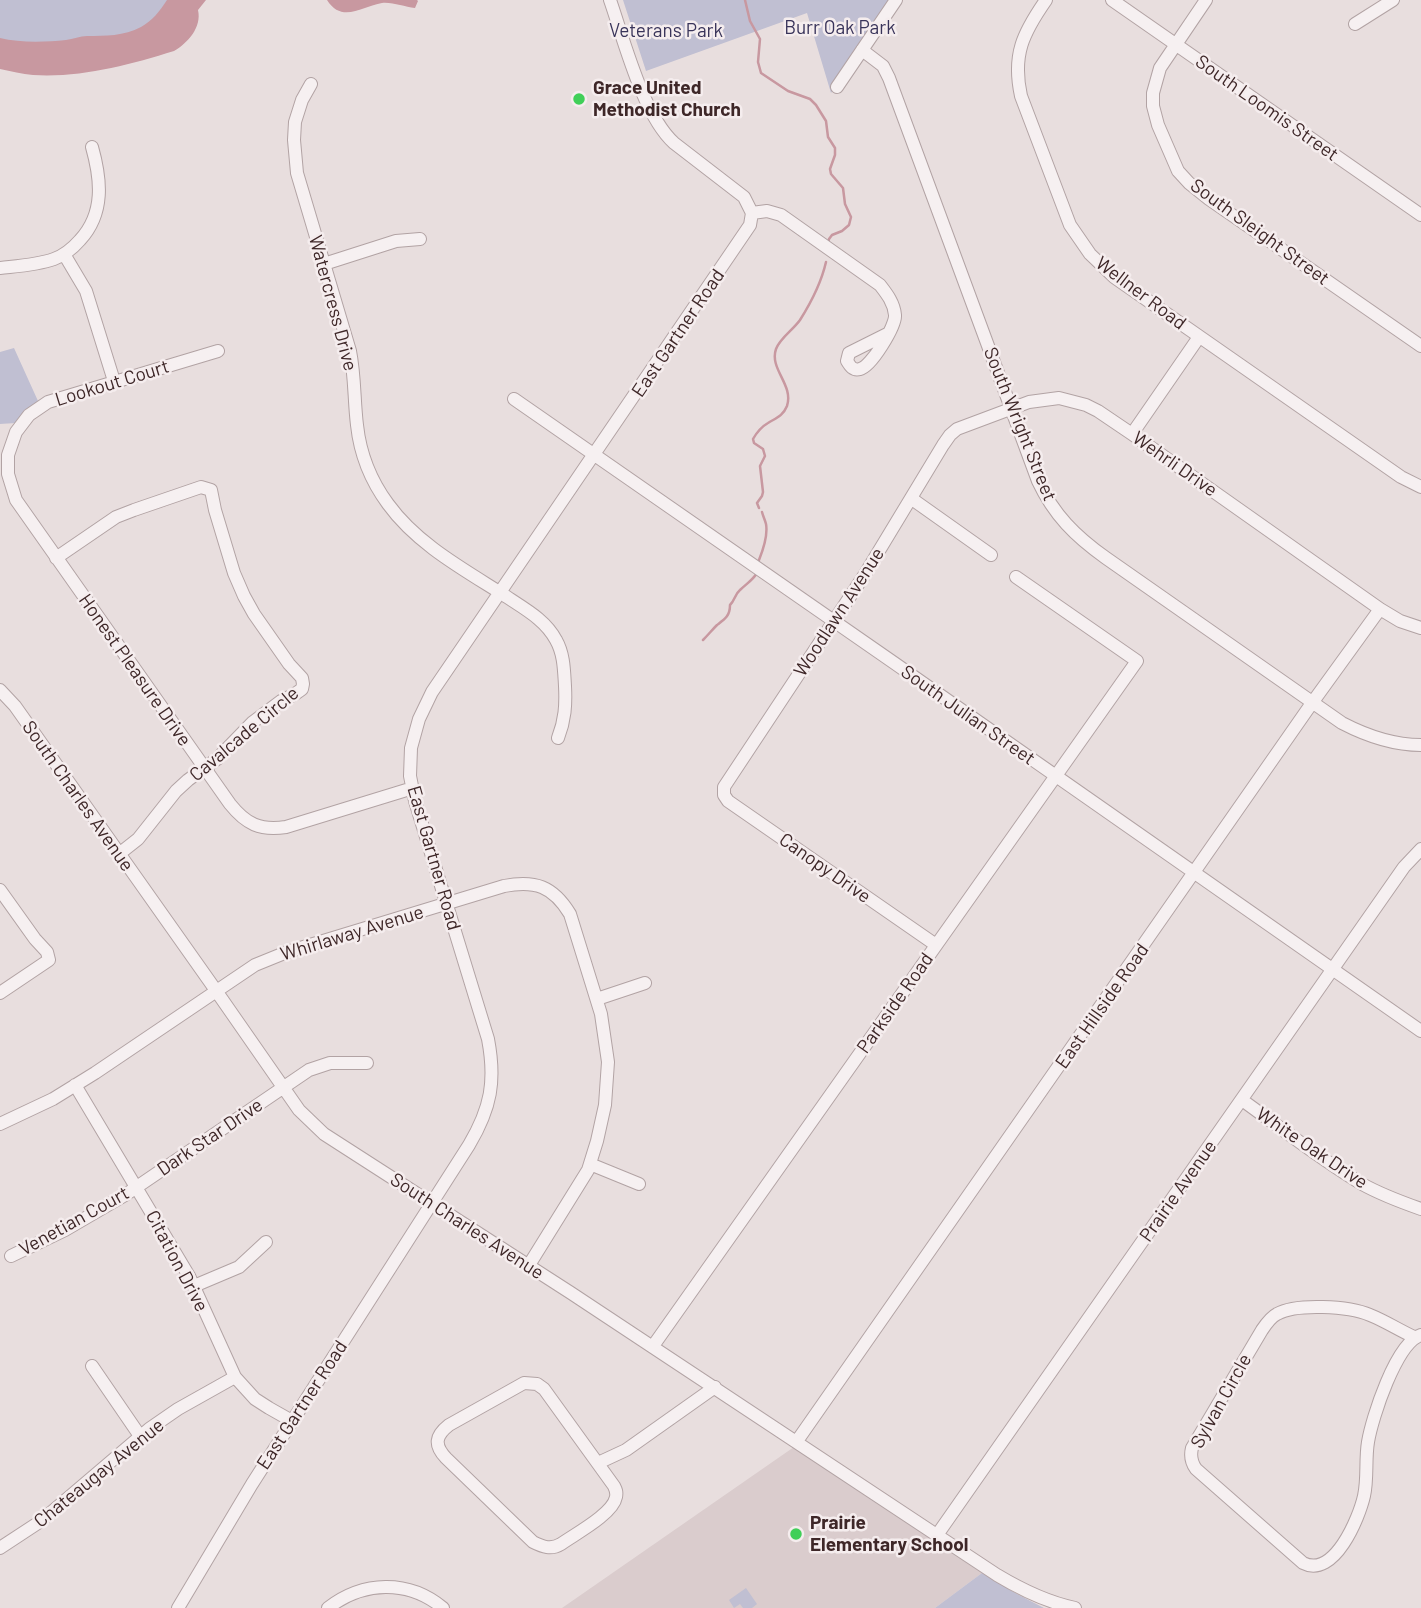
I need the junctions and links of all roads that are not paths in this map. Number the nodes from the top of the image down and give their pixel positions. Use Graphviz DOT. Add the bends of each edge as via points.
graph roads {
  1 [pos="610,0"];
  2 [pos="896,0"];
  3 [pos="1046,0"];
  4 [pos="1112,0"];
  5 [pos="1206,0"];
  6 [pos="1393,0"];
  7 [pos="1356,24"];
  8 [pos="1176,44"];
  9 [pos="862,50"];
  10 [pos="311,84"];
  11 [pos="837,87"];
  12 [pos="92,147"];
  13 [pos="752,213"];
  14 [pos="1421,215"];
  15 [pos="420,239"];
  16 [pos="64,254"];
  17 [pos="324,264"];
  18 [pos="0,268"];
  19 [pos="889,333"];
  20 [pos="1199,337"];
  21 [pos="1421,346"];
  22 [pos="218,351"];
  23 [pos="114,381"];
  24 [pos="514,399"];
  25 [pos="1011,408"];
  26 [pos="16,432"];
  27 [pos="1132,434"];
  28 [pos="950,435"];
  29 [pos="594,455"];
  30 [pos="1421,487"];
  31 [pos="912,499"];
  32 [pos="991,555"];
  33 [pos="56,558"];
  34 [pos="1016,577"];
  35 [pos="499,592"];
  36 [pos="1380,608"];
  37 [pos="835,620"];
  38 [pos="1421,628"];
  39 [pos="0,690"];
  40 [pos="1312,703"];
  41 [pos="558,738"];
  42 [pos="1421,745"];
  43 [pos="205,768"];
  44 [pos="1055,776"];
  45 [pos="724,787"];
  46 [pos="413,788"];
  47 [pos="1420,853"];
  48 [pos="119,854"];
  49 [pos="1195,872"];
  50 [pos="0,890"];
  51 [pos="447,903"];
  52 [pos="936,945"];
  53 [pos="1333,969"];
  54 [pos="645,983"];
  55 [pos="216,990"];
  56 [pos="0,993"];
  57 [pos="597,999"];
  58 [pos="1421,1031"];
  59 [pos="367,1063"];
  60 [pos="75,1085"];
  61 [pos="282,1087"];
  62 [pos="1242,1100"];
  63 [pos="0,1124"];
  64 [pos="590,1164"];
  65 [pos="639,1184"];
  66 [pos="137,1187"];
  67 [pos="432,1203"];
  68 [pos="1421,1209"];
  69 [pos="266,1242"];
  70 [pos="10,1256"];
  71 [pos="529,1265"];
  72 [pos="194,1286"];
  73 [pos="1418,1336"];
  74 [pos="653,1346"];
  75 [pos="92,1366"];
  76 [pos="234,1377"];
  77 [pos="715,1387"];
  78 [pos="292,1421"];
  79 [pos="140,1436"];
  80 [pos="797,1441"];
  81 [pos="598,1463"];
  82 [pos="937,1535"];
  83 [pos="0,1548"];
  84 [pos="178,1608"];
  85 [pos="328,1608"];
  86 [pos="443,1608"];
  87 [pos="1075,1608"];
  1 -- 13 [label="street" via="654,117 674,143 739,192"];
  2 -- 9 [label="street"];
  3 -- 20 [label="street, Wellner Road" via="1023,37 1018,82 1065,214 1079,241 1103,268"];
  4 -- 8 [label="street, South Loomis Street"];
  5 -- 8 [label="street, South Sleight Street"];
  6 -- 7 [label="street"];
  8 -- 14 [label="street, South Loomis Street"];
  8 -- 21 [label="street, South Sleight Street" via="1158,72 1153,106 1181,175"];
  9 -- 11 [label="street"];
  9 -- 25 [label="street, South Wright Street" via="883,66 889,78"];
  10 -- 17 [label="street, Watercress Drive" via="295,122 295,158"];
  12 -- 16 [label="street" via="100,180 97,211 84,236"];
  13 -- 19 [label="street" via="781,215 880,285 895,314"];
  13 -- 29 [label="street, East Gartner Road" via="743,237"];
  15 -- 17 [label="street"];
  16 -- 18 [label="street" via="38,264"];
  16 -- 23 [label="street" via="88,298"];
  17 -- 35 [label="street, Watercress Drive" via="350,351 360,441 379,490 411,531"];
  20 -- 27 [label="street"];
  20 -- 30 [label="street, Wellner Road"];
  22 -- 23 [label="street, Lookout Court"];
  23 -- 26 [label="street, Lookout Court" via="48,402 29,415"];
  24 -- 29 [label="street, South Julian Street"];
  25 -- 27 [label="street, Wehrli Drive" via="1046,399 1070,400 1098,411"];
  25 -- 28 [label="street, Wehrli Drive"];
  25 -- 40 [label="street, South Wright Street" via="1038,481 1072,531"];
  26 -- 33 [label="street, Honest Pleasure Drive" via="8,461 13,493"];
  27 -- 36 [label="street, Wehrli Drive"];
  28 -- 31 [label="street, Woodlawn Avenue"];
  29 -- 35 [label="street, East Gartner Road"];
  29 -- 37 [label="street, South Julian Street"];
  31 -- 32 [label="street"];
  31 -- 37 [label="street, Woodlawn Avenue"];
  33 -- 43 [label="street, Honest Pleasure Drive"];
  33 -- 43 [label="street, Cavalcade Circle" via="134,510 201,486 211,490 244,596 303,684 253,722"];
  34 -- 44 [label="street, Parkside Road" via="1137,661"];
  35 -- 41 [label="street, Watercress Drive" via="540,620 557,641 566,702"];
  35 -- 46 [label="street, East Gartner Road" via="425,705 411,748"];
  36 -- 38 [label="street"];
  36 -- 40 [label="street, East Hillside Road"];
  37 -- 44 [label="street, South Julian Street"];
  37 -- 45 [label="street, Woodlawn Avenue"];
  39 -- 48 [label="street, South Charles Avenue"];
  40 -- 42 [label="street, South Wright Street" via="1359,732"];
  40 -- 49 [label="street, East Hillside Road"];
  43 -- 46 [label="street, Honest Pleasure Drive" via="239,815 270,829"];
  43 -- 48 [label="street, Cavalcade Circle" via="176,791 138,839"];
  44 -- 49 [label="street, South Julian Street"];
  44 -- 52 [label="street, Parkside Road"];
  45 -- 52 [label="street, Canopy Drive" via="728,801"];
  46 -- 51 [label="street, East Gartner Road"];
  47 -- 53 [label="street, Prairie Avenue" via="1404,867"];
  48 -- 55 [label="street, South Charles Avenue"];
  49 -- 53 [label="street, South Julian Street"];
  49 -- 80 [label="street, East Hillside Road"];
  50 -- 56 [label="street" via="47,951 49,960"];
  51 -- 55 [label="street, Whirlaway Avenue" via="275,956"];
  51 -- 57 [label="street, Whirlaway Avenue" via="516,884 545,888 570,914"];
  51 -- 67 [label="street, East Gartner Road" via="488,1039 493,1073 480,1125"];
  52 -- 74 [label="street, Parkside Road"];
  53 -- 58 [label="street, South Julian Street"];
  53 -- 62 [label="street, Prairie Avenue"];
  54 -- 57 [label="street"];
  55 -- 60 [label="street, Whirlaway Avenue"];
  55 -- 61 [label="street, South Charles Avenue"];
  57 -- 64 [label="street, Whirlaway Avenue" via="606,1040 607,1086"];
  59 -- 61 [label="street, Dark Star Drive" via="322,1065"];
  60 -- 63 [label="street, Whirlaway Avenue"];
  60 -- 66 [label="street, Citation Drive"];
  61 -- 66 [label="street, Dark Star Drive"];
  61 -- 67 [label="street, South Charles Avenue" via="324,1134"];
  62 -- 68 [label="street, White Oak Drive" via="1363,1184"];
  62 -- 82 [label="street, Prairie Avenue"];
  64 -- 65 [label="street"];
  64 -- 71 [label="street, Whirlaway Avenue"];
  66 -- 70 [label="street, Venetian Court"];
  66 -- 72 [label="street, Citation Drive"];
  67 -- 71 [label="street, South Charles Avenue"];
  67 -- 78 [label="street, East Gartner Road"];
  69 -- 72 [label="street" via="239,1267"];
  71 -- 74 [label="street, South Charles Avenue"];
  72 -- 76 [label="street, Citation Drive"];
  73 -- 73 [label="street, Sylvan Circle" via="1401,1354 1374,1414 1359,1515 1345,1541 1325,1562 1303,1563 1196,1469 1192,1448 1262,1330 1277,1314 1320,1307 1354,1310"];
  74 -- 77 [label="street, South Charles Avenue"];
  75 -- 79 [label="street"];
  76 -- 78 [label="street, Citation Drive" via="255,1399"];
  76 -- 79 [label="street, Chateaugay Avenue"];
  77 -- 80 [label="street, South Charles Avenue"];
  77 -- 81 [label="street" via="626,1450"];
  78 -- 84 [label="street, East Gartner Road"];
  79 -- 83 [label="street, Chateaugay Avenue" via="41,1521"];
  80 -- 82 [label="street, South Charles Avenue"];
  81 -- 81 [label="street" via="616,1490 612,1506 561,1544 543,1547 446,1458 438,1437 449,1425 529,1382 544,1389"];
  82 -- 87 [label="street, South Charles Avenue" via="1020,1588"];
  85 -- 86 [label="street" via="354,1592 388,1587 414,1591"];
}
